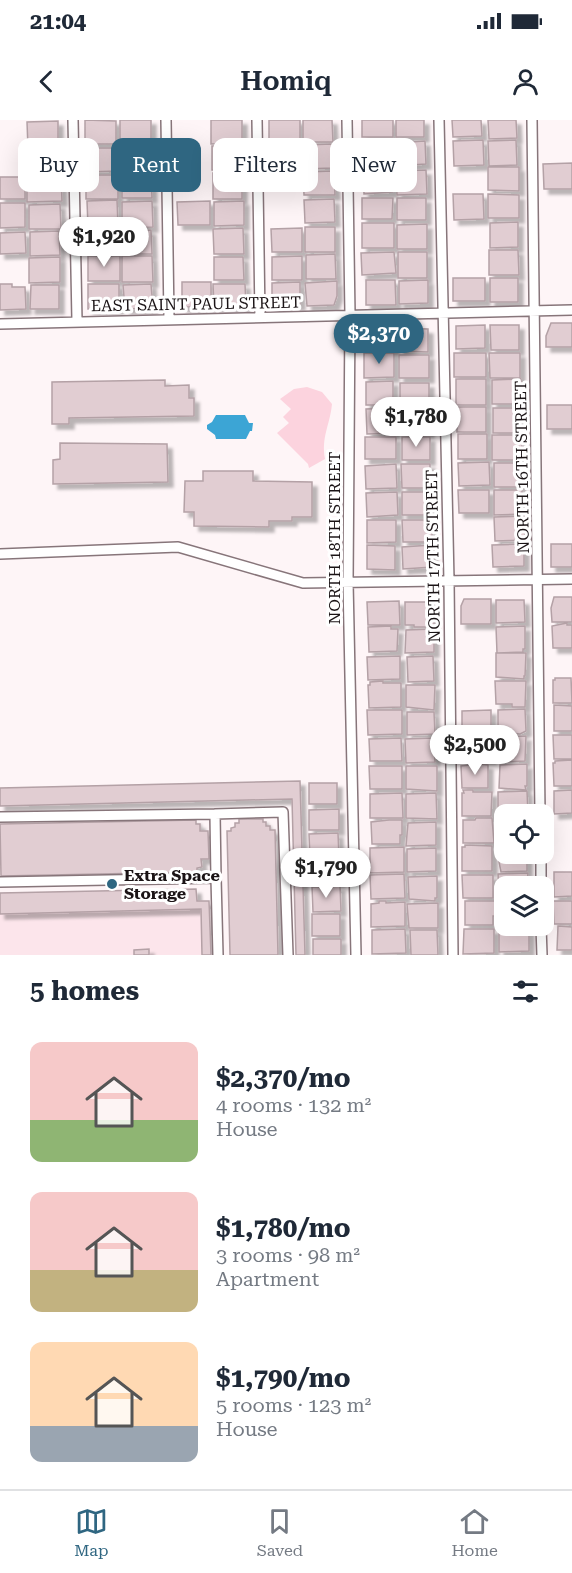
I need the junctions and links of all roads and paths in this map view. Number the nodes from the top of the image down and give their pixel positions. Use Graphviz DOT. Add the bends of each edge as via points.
graph roads {
  1 [pos="73,120"];
  2 [pos="166,120"];
  3 [pos="256,120"];
  4 [pos="347,120"];
  5 [pos="439,120"];
  6 [pos="532,120"];
  7 [pos="572,310"];
  8 [pos="535,311"];
  9 [pos="443,313"];
  10 [pos="350,315"];
  11 [pos="260,317"];
  12 [pos="169,319"];
  13 [pos="76,321"];
  14 [pos="0,324"];
  15 [pos="0,554"];
  16 [pos="538,579"];
  17 [pos="572,579"];
  18 [pos="449,581"];
  19 [pos="348,582"];
  20 [pos="540,804"];
  21 [pos="214,814"];
  22 [pos="0,817"];
  23 [pos="216,878"];
  24 [pos="0,882"];
  25 [pos="541,936"];
  26 [pos="218,955"];
  27 [pos="288,955"];
  28 [pos="356,955"];
  29 [pos="453,955"];
  30 [pos="542,955"];
  1 -- 13 [label="lane"];
  2 -- 12 [label="lane"];
  3 -- 11 [label="lane"];
  4 -- 10 [label="lane, NORTH 18TH STREET"];
  5 -- 9 [label="lane, NORTH 17TH STREET"];
  6 -- 8 [label="lane, NORTH 16TH STREET"];
  7 -- 8 [label="lane, EAST SAINT PAUL STREET"];
  8 -- 9 [label="lane, EAST SAINT PAUL STREET"];
  8 -- 16 [label="lane, NORTH 16TH STREET"];
  9 -- 10 [label="lane, EAST SAINT PAUL STREET"];
  9 -- 18 [label="lane, NORTH 17TH STREET"];
  10 -- 11 [label="lane, EAST SAINT PAUL STREET"];
  10 -- 19 [label="lane, NORTH 18TH STREET"];
  11 -- 12 [label="lane, EAST SAINT PAUL STREET"];
  12 -- 13 [label="lane, EAST SAINT PAUL STREET"];
  13 -- 14 [label="lane, EAST SAINT PAUL STREET"];
  15 -- 19 [label="lane" via="178,547 303,583"];
  16 -- 17 [label="lane"];
  16 -- 18 [label="lane"];
  16 -- 20 [label="lane, NORTH 16TH STREET"];
  18 -- 19 [label="lane"];
  18 -- 29 [label="lane, NORTH 17TH STREET"];
  19 -- 28 [label="lane, NORTH 18TH STREET"];
  21 -- 22 [label="lane"];
  21 -- 23 [label="lane"];
  21 -- 27 [label="lane" via="283,812"];
  23 -- 24 [label="lane"];
  23 -- 26 [label="lane"];
  25 -- 30 [label="lane"];
}
